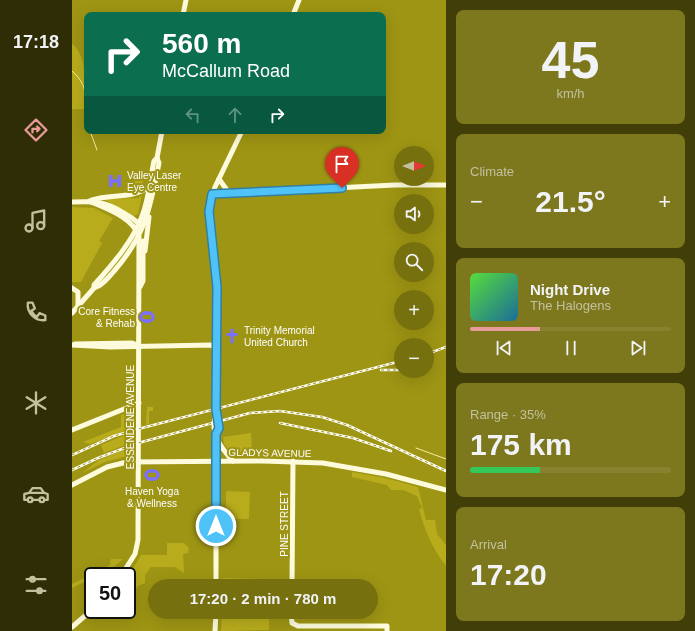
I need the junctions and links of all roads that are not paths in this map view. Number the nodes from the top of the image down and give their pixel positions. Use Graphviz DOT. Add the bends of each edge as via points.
graph roads {
  1 [pos="186,0"];
  2 [pos="299,0"];
  3 [pos="184,12"];
  4 [pos="294,12"];
  5 [pos="161,134"];
  6 [pos="241,134"];
  7 [pos="157,158"];
  8 [pos="219,179"];
  9 [pos="446,185"];
  10 [pos="149,187"];
  11 [pos="229,193"];
  12 [pos="212,194"];
  13 [pos="89,201"];
  14 [pos="72,202"];
  15 [pos="150,211"];
  16 [pos="139,228"];
  17 [pos="139,236"];
  18 [pos="130,251"];
  19 [pos="139,254"];
  20 [pos="144,260"];
  21 [pos="140,287"];
  22 [pos="72,288"];
  23 [pos="94,288"];
  24 [pos="78,307"];
  25 [pos="72,313"];
  26 [pos="72,344"];
  27 [pos="139,345"];
  28 [pos="216,347"];
  29 [pos="139,403"];
  30 [pos="72,430"];
  31 [pos="216,434"];
  32 [pos="138,461"];
  33 [pos="216,461"];
  34 [pos="233,461"];
  35 [pos="293,461"];
  36 [pos="72,485"];
  37 [pos="446,490"];
  38 [pos="127,567"];
  39 [pos="216,579"];
  40 [pos="292,579"];
  41 [pos="84,617"];
  42 [pos="216,619"];
  43 [pos="292,619"];
  44 [pos="72,627"];
  45 [pos="387,629"];
  46 [pos="215,631"];
  1 -- 3 [label="main road"];
  2 -- 4 [label="main road"];
  5 -- 7 [label="main road"];
  6 -- 8 [label="main road"];
  7 -- 10 [label="main road" via="154,161"];
  7 -- 15 [label="main road" via="159,163"];
  8 -- 11 [label="main road"];
  8 -- 12 [label="main road"];
  9 -- 11 [label="main road"];
  10 -- 13 [label="main road" via="136,195 101,197"];
  10 -- 16 [label="main road"];
  11 -- 12 [label="main road"];
  12 -- 28 [label="main road" via="209,211 217,281"];
  13 -- 14 [label="main road"];
  13 -- 16 [label="main road" via="100,201 113,206 136,220"];
  15 -- 16 [label="main road"];
  15 -- 20 [label="main road"];
  16 -- 17 [label="main road"];
  16 -- 20 [label="main road, ESSENDENE AVENUE"];
  16 -- 23 [label="main road"];
  17 -- 18 [label="main road"];
  17 -- 19 [label="main road, ESSENDENE AVENUE"];
  18 -- 19 [label="main road" via="136,249"];
  18 -- 23 [label="main road" via="103,282"];
  19 -- 21 [label="main road, ESSENDENE AVENUE"];
  20 -- 21 [label="main road, ESSENDENE AVENUE" via="143,281"];
  21 -- 27 [label="main road, ESSENDENE AVENUE"];
  22 -- 24 [label="main road" via="78,292"];
  23 -- 24 [label="main road"];
  24 -- 25 [label="main road"];
  26 -- 27 [label="main road" via="103,347"];
  27 -- 28 [label="main road"];
  27 -- 29 [label="main road, ESSENDENE AVENUE"];
  28 -- 31 [label="main road" via="216,415 219,428"];
  29 -- 30 [label="main road"];
  29 -- 32 [label="main road, ESSENDENE AVENUE"];
  31 -- 33 [label="main road"];
  31 -- 34 [label="main road" via="222,449"];
  32 -- 33 [label="main road, GLADYS AVENUE"];
  32 -- 36 [label="main road, GLADYS AVENUE" via="107,466"];
  32 -- 38 [label="main road, ESSENDENE AVENUE" via="138,547"];
  33 -- 34 [label="main road, GLADYS AVENUE"];
  33 -- 39 [label="main road"];
  34 -- 35 [label="main road, GLADYS AVENUE"];
  35 -- 37 [label="main road, GLADYS AVENUE" via="353,467"];
  35 -- 40 [label="main road, PINE STREET"];
  41 -- 44 [label="main road"];
  42 -- 46 [label="main road"];
  43 -- 45 [label="main road" via="294,625"];
}
